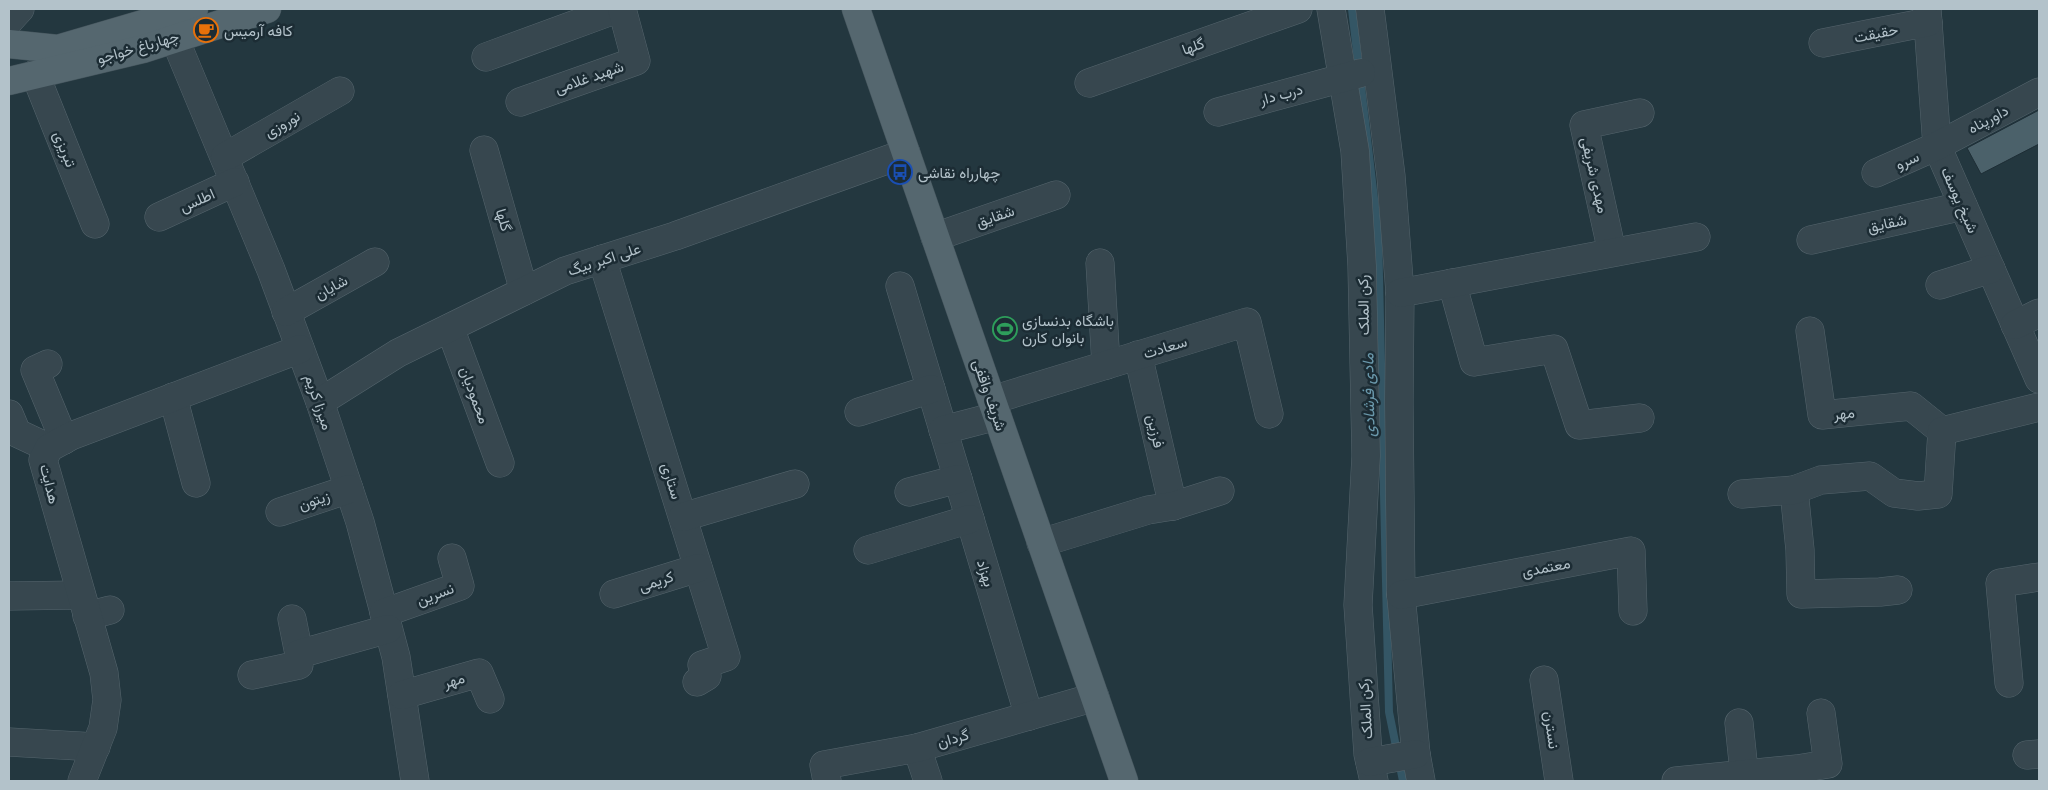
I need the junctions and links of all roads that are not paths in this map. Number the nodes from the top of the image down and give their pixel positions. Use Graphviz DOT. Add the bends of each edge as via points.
graph roads {
  1 [pos="20,9"];
  2 [pos="194,9"];
  3 [pos="267,9"];
  4 [pos="617,9"];
  5 [pos="622,9"];
  6 [pos="856,9"];
  7 [pos="1298,9"];
  8 [pos="1332,9"];
  9 [pos="1370,9"];
  10 [pos="1930,14"];
  11 [pos="9,21"];
  12 [pos="174,37"];
  13 [pos="1824,43"];
  14 [pos="9,44"];
  15 [pos="486,57"];
  16 [pos="1377,70"];
  17 [pos="35,74"];
  18 [pos="1343,77"];
  19 [pos="9,81"];
  20 [pos="1089,83"];
  21 [pos="340,91"];
  22 [pos="2039,92"];
  23 [pos="520,102"];
  24 [pos="1218,112"];
  25 [pos="1640,113"];
  26 [pos="1937,146"];
  27 [pos="484,150"];
  28 [pos="906,153"];
  29 [pos="225,157"];
  30 [pos="1876,173"];
  31 [pos="235,182"];
  32 [pos="1357,192"];
  33 [pos="1392,194"];
  34 [pos="1056,195"];
  35 [pos="1963,206"];
  36 [pos="159,217"];
  37 [pos="95,224"];
  38 [pos="935,237"];
  39 [pos="1696,237"];
  40 [pos="1811,240"];
  41 [pos="1612,252"];
  42 [pos="602,259"];
  43 [pos="375,262"];
  44 [pos="1100,263"];
  45 [pos="1991,269"];
  46 [pos="1452,283"];
  47 [pos="1940,285"];
  48 [pos="900,286"];
  49 [pos="524,291"];
  50 [pos="1400,293"];
  51 [pos="286,312"];
  52 [pos="2039,312"];
  53 [pos="2016,325"];
  54 [pos="450,328"];
  55 [pos="1810,331"];
  56 [pos="300,349"];
  57 [pos="1138,355"];
  58 [pos="48,364"];
  59 [pos="1106,365"];
  60 [pos="2039,379"];
  61 [pos="931,389"];
  62 [pos="173,397"];
  63 [pos="320,402"];
  64 [pos="2039,407"];
  65 [pos="995,408"];
  66 [pos="859,412"];
  67 [pos="9,414"];
  68 [pos="1269,414"];
  69 [pos="1640,418"];
  70 [pos="943,430"];
  71 [pos="1942,431"];
  72 [pos="56,444"];
  73 [pos="500,463"];
  74 [pos="958,479"];
  75 [pos="196,483"];
  76 [pos="795,484"];
  77 [pos="349,489"];
  78 [pos="1794,490"];
  79 [pos="1220,491"];
  80 [pos="909,492"];
  81 [pos="1742,494"];
  82 [pos="1173,506"];
  83 [pos="280,512"];
  84 [pos="683,517"];
  85 [pos="970,519"];
  86 [pos="1041,543"];
  87 [pos="868,550"];
  88 [pos="452,558"];
  89 [pos="698,568"];
  90 [pos="2039,577"];
  91 [pos="1898,590"];
  92 [pos="614,594"];
  93 [pos="1401,595"];
  94 [pos="9,596"];
  95 [pos="93,607"];
  96 [pos="1633,611"];
  97 [pos="292,619"];
  98 [pos="386,621"];
  99 [pos="299,654"];
  100 [pos="252,676"];
  101 [pos="1544,680"];
  102 [pos="697,682"];
  103 [pos="2008,683"];
  104 [pos="402,695"];
  105 [pos="1095,697"];
  106 [pos="490,699"];
  107 [pos="1821,713"];
  108 [pos="1030,716"];
  109 [pos="1739,723"];
  110 [pos="9,742"];
  111 [pos="96,747"];
  112 [pos="917,748"];
  113 [pos="1416,754"];
  114 [pos="1372,772"];
  115 [pos="1798,775"];
  116 [pos="1744,778"];
  117 [pos="82,781"];
  118 [pos="415,781"];
  119 [pos="827,781"];
  120 [pos="928,781"];
  121 [pos="1124,781"];
  122 [pos="1421,781"];
  123 [pos="1559,781"];
  124 [pos="1676,781"];
  1 -- 11 [label="street"];
  2 -- 14 [label="main road, چهارباغ خواجو" via="58,49"];
  3 -- 12 [label="main road, چهارباغ خواجو"];
  4 -- 15 [label="street"];
  5 -- 23 [label="street, شهید غلامی" via="636,61"];
  6 -- 28 [label="main road, شریف واقفی"];
  7 -- 20 [label="street, گلها"];
  8 -- 18 [label="street, رکن الملک"];
  9 -- 16 [label="street"];
  10 -- 13 [label="street, حقیقت"];
  10 -- 26 [label="street, شیخ یوسف"];
  12 -- 17 [label="main road, چهارباغ خواجو"];
  12 -- 29 [label="street, میرزا کریم"];
  16 -- 18 [label="street, درب دار"];
  16 -- 33 [label="street"];
  17 -- 19 [label="main road, چهارباغ خواجو"];
  17 -- 37 [label="street, تبریزی"];
  18 -- 24 [label="street, درب دار"];
  18 -- 32 [label="street, رکن الملک" via="1355,151"];
  21 -- 29 [label="street, نوروزی"];
  22 -- 26 [label="street, داورپناه"];
  25 -- 41 [label="street, مهدی شریفی" via="1584,125"];
  26 -- 30 [label="street, سرو"];
  26 -- 35 [label="street, شیخ یوسف"];
  27 -- 49 [label="street, گلها"];
  28 -- 38 [label="main road, شریف واقفی"];
  28 -- 42 [label="street, علی اکبر بیگ"];
  29 -- 31 [label="street, میرزا کریم"];
  31 -- 36 [label="street, اطلس"];
  31 -- 51 [label="street, میرزا کریم"];
  32 -- 33 [label="street"];
  32 -- 114 [label="street, رکن الملک" via="1366,456 1358,605"];
  33 -- 50 [label="street"];
  34 -- 38 [label="street, شقایق"];
  35 -- 40 [label="street, شقایق"];
  35 -- 45 [label="street, شیخ یوسف"];
  38 -- 65 [label="main road, شریف واقفی"];
  39 -- 41 [label="street"];
  41 -- 46 [label="street"];
  42 -- 49 [label="street, علی اکبر بیگ" via="565,271"];
  42 -- 84 [label="street, ستاری"];
  43 -- 51 [label="street, شایان"];
  44 -- 59 [label="street"];
  45 -- 47 [label="street"];
  45 -- 53 [label="street, شیخ یوسف"];
  46 -- 50 [label="street"];
  46 -- 69 [label="street" via="1474,362 1554,348 1579,425"];
  48 -- 61 [label="street, بهزاد"];
  49 -- 54 [label="street, علی اکبر بیگ"];
  50 -- 93 [label="street"];
  51 -- 56 [label="street, میرزا کریم"];
  52 -- 53 [label="street"];
  53 -- 60 [label="street, شیخ یوسف"];
  54 -- 63 [label="street, علی اکبر بیگ" via="398,353"];
  54 -- 73 [label="street, محمودیان"];
  55 -- 71 [label="street, مهر" via="1822,415 1910,406"];
  56 -- 62 [label="street"];
  56 -- 63 [label="street, میرزا کریم"];
  57 -- 59 [label="street, سعادت"];
  57 -- 68 [label="street, سعادت" via="1247,322"];
  57 -- 82 [label="street, فرزین"];
  58 -- 72 [label="street" via="35,370"];
  59 -- 65 [label="street, سعادت"];
  61 -- 66 [label="street"];
  61 -- 70 [label="street, بهزاد"];
  62 -- 72 [label="street"];
  62 -- 75 [label="street"];
  63 -- 77 [label="street, میرزا کریم"];
  64 -- 71 [label="street"];
  65 -- 70 [label="street"];
  65 -- 86 [label="main road, شریف واقفی"];
  67 -- 72 [label="street" via="18,433"];
  70 -- 74 [label="street, بهزاد"];
  71 -- 78 [label="street" via="1938,494 1894,493 1870,476 1821,480"];
  72 -- 95 [label="street, هدایت" via="43,460"];
  74 -- 80 [label="street"];
  74 -- 85 [label="street, بهزاد"];
  76 -- 84 [label="street"];
  77 -- 83 [label="street, زیتون"];
  77 -- 98 [label="street, میرزا کریم"];
  78 -- 81 [label="street"];
  78 -- 91 [label="street" via="1800,550 1800,594"];
  79 -- 82 [label="street"];
  82 -- 86 [label="street" via="1148,510"];
  84 -- 89 [label="street, ستاری"];
  85 -- 87 [label="street"];
  85 -- 108 [label="street, بهزاد"];
  86 -- 105 [label="main road, شریف واقفی"];
  88 -- 98 [label="street, نسرین" via="460,586"];
  89 -- 92 [label="street, کریمی"];
  89 -- 102 [label="street, ستاری" via="726,657 702,665 707,676"];
  90 -- 103 [label="street" via="2000,583"];
  93 -- 96 [label="street, معتمدی" via="1631,551"];
  93 -- 113 [label="street"];
  94 -- 95 [label="street"];
  95 -- 111 [label="street, هدایت" via="107,700"];
  97 -- 99 [label="street"];
  98 -- 99 [label="street"];
  98 -- 104 [label="street, میرزا کریم"];
  99 -- 100 [label="street" via="299,665"];
  101 -- 123 [label="street, نسترن"];
  104 -- 106 [label="street, مهر" via="479,673"];
  104 -- 118 [label="street, میرزا کریم"];
  105 -- 108 [label="street, گردان"];
  105 -- 121 [label="main road, شریف واقفی"];
  107 -- 115 [label="street" via="1828,764"];
  108 -- 112 [label="street, گردان"];
  109 -- 116 [label="street"];
  110 -- 111 [label="street"];
  111 -- 117 [label="street, هدایت"];
  112 -- 119 [label="street, گردان" via="824,765"];
  112 -- 120 [label="street"];
  113 -- 114 [label="street"];
  113 -- 122 [label="street"];
  115 -- 116 [label="street"];
  116 -- 124 [label="street"];
}
